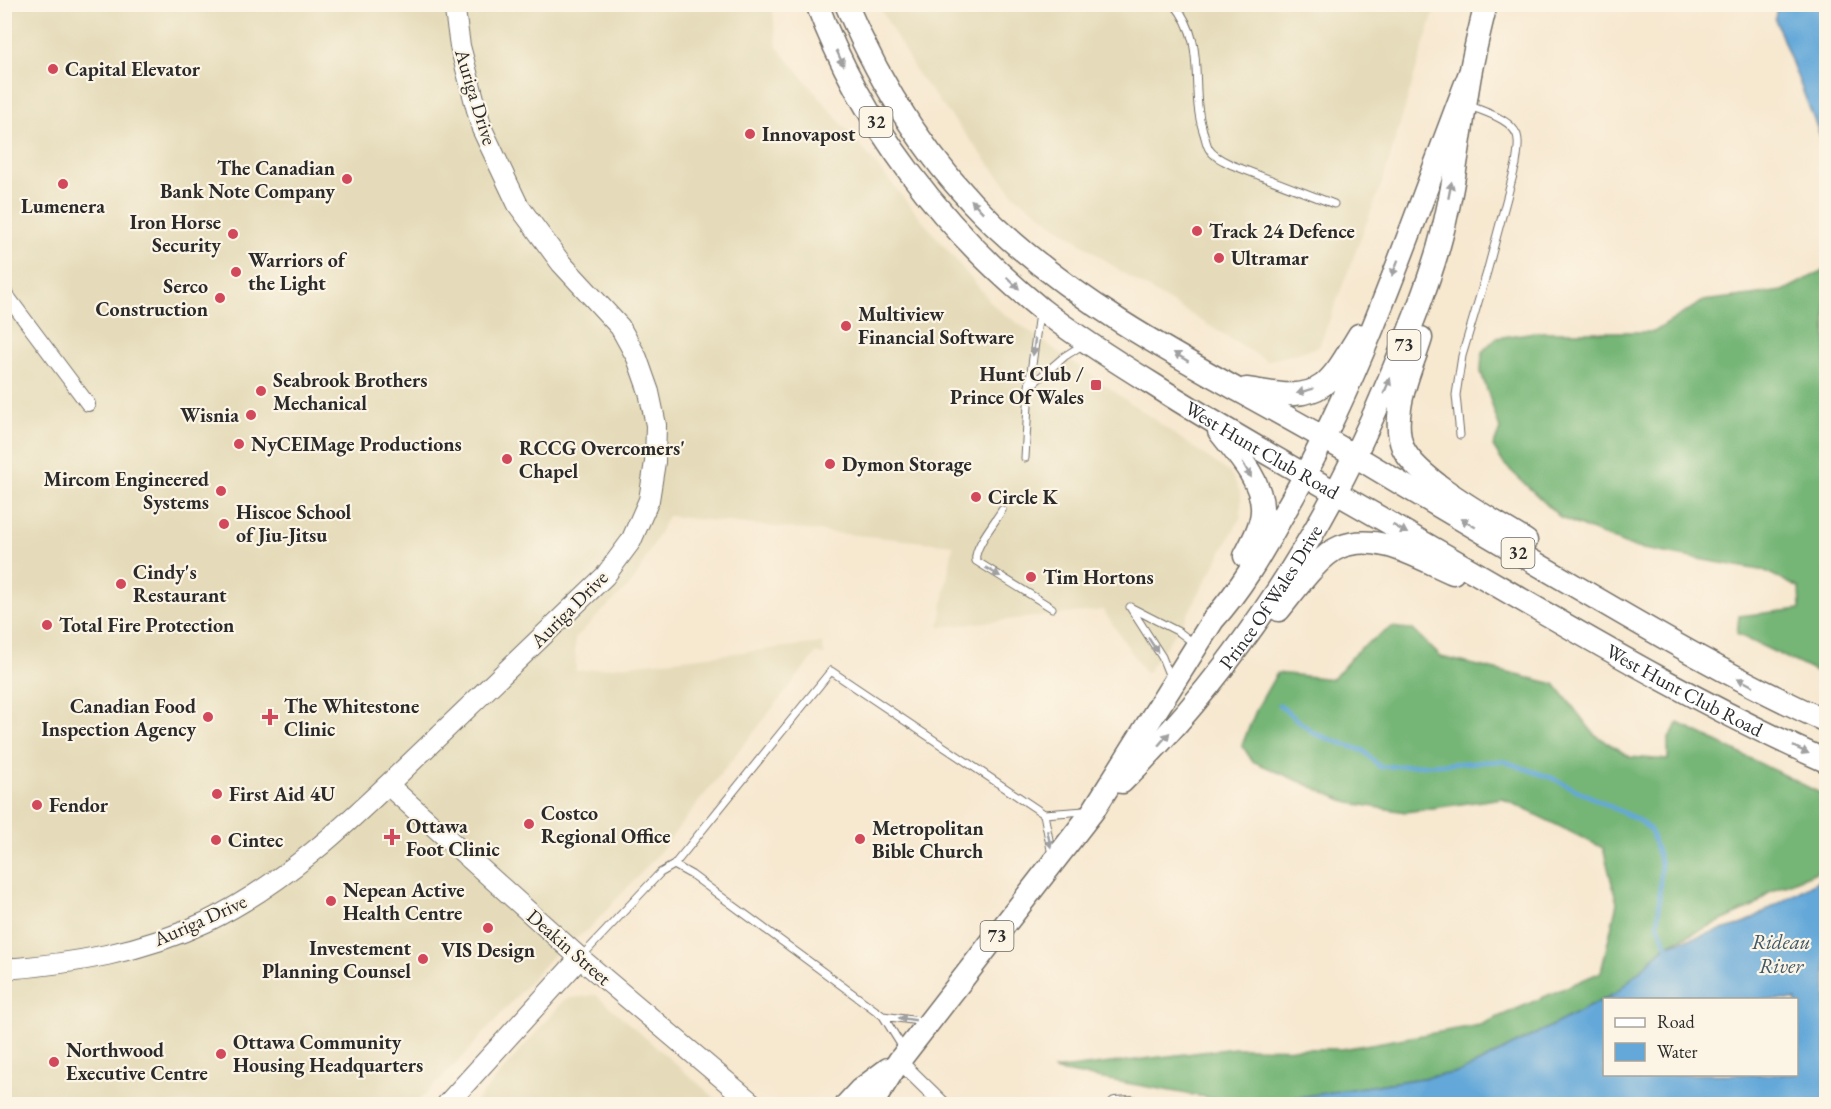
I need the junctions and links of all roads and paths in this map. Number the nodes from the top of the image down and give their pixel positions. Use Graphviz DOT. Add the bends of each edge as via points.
graph roads {
  1 [pos="454,4"];
  2 [pos="817,4"];
  3 [pos="846,4"];
  4 [pos="1174,4"];
  5 [pos="1486,4"];
  6 [pos="1470,73"];
  7 [pos="1465,104"];
  8 [pos="1334,204"];
  9 [pos="1438,248"];
  10 [pos="4,292"];
  11 [pos="1382,302"];
  12 [pos="1039,307"];
  13 [pos="1087,343"];
  14 [pos="1029,387"];
  15 [pos="1232,387"];
  16 [pos="88,404"];
  17 [pos="1212,422"];
  18 [pos="1460,435"];
  19 [pos="1324,438"];
  20 [pos="1355,456"];
  21 [pos="1025,458"];
  22 [pos="1306,475"];
  23 [pos="1336,491"];
  24 [pos="1002,510"];
  25 [pos="1052,608"];
  26 [pos="1549,615"];
  27 [pos="1213,620"];
  28 [pos="1197,646"];
  29 [pos="1239,648"];
  30 [pos="1681,648"];
  31 [pos="1212,683"];
  32 [pos="1173,685"];
  33 [pos="1827,721"];
  34 [pos="1827,761"];
  35 [pos="388,785"];
  36 [pos="1093,811"];
  37 [pos="1044,814"];
  38 [pos="1054,863"];
  39 [pos="674,865"];
  40 [pos="580,958"];
  41 [pos="4,969"];
  42 [pos="884,1016"];
  43 [pos="930,1022"];
  44 [pos="902,1057"];
  45 [pos="1132,1103"];
  46 [pos="447,1104"];
  47 [pos="753,1104"];
  48 [pos="847,1104"];
  49 [pos="872,1104"];
  50 [pos="942,1104"];
  51 [pos="1115,1104"];
  1 -- 35 [label="street, Auriga Drive" via="460,46 482,129 518,205 561,263 620,327 638,358 656,425 655,462 649,500 631,541 605,576"];
  2 -- 12 [label="main road, West Hunt Club Road / 32, one-way" via="850,80 913,177 986,258"];
  15 -- 3 [label="main road, West Hunt Club Road / 32, one-way" via="1078,294 991,222 938,164 907,122 864,46"];
  4 -- 8 [label="lane" via="1194,42 1200,120 1209,149 1232,165"];
  5 -- 6 [label="main road, Prince Of Wales Drive / 73"];
  6 -- 7 [label="main road, Prince Of Wales Drive / 73"];
  6 -- 11 [label="main road, Prince Of Wales Drive / 73, one-way"];
  9 -- 7 [label="main road, Prince Of Wales Drive / 73, one-way"];
  7 -- 18 [label="lane" via="1501,119 1516,135 1518,150 1488,272 1462,356 1456,395"];
  20 -- 9 [label="main road, Prince Of Wales Drive / 73, one-way" via="1403,347"];
  9 -- 30 [label="main road" via="1423,329 1400,408 1403,448 1409,458 1428,478 1537,547"];
  10 -- 16 [label="street"];
  11 -- 15 [label="main road, one-way" via="1323,385 1294,394"];
  11 -- 19 [label="main road, Prince Of Wales Drive / 73"];
  12 -- 13 [label="main road, West Hunt Club Road / 32"];
  12 -- 14 [label="lane, one-way"];
  13 -- 14 [label="lane"];
  13 -- 17 [label="main road, West Hunt Club Road / 32"];
  14 -- 21 [label="lane"];
  15 -- 19 [label="main road, West Hunt Club Road / 32"];
  17 -- 22 [label="main road, West Hunt Club Road / 32"];
  17 -- 27 [label="main road, one-way" via="1244,463 1260,494 1262,508 1251,543"];
  19 -- 20 [label="main road, West Hunt Club Road / 32"];
  19 -- 22 [label="main road, Prince Of Wales Drive / 73"];
  20 -- 23 [label="main road, Prince Of Wales Drive / 73"];
  30 -- 20 [label="main road, West Hunt Club Road / 32, one-way"];
  22 -- 23 [label="main road, West Hunt Club Road / 32"];
  22 -- 27 [label="main road, Prince Of Wales Drive / 73" via="1252,569"];
  23 -- 26 [label="main road, West Hunt Club Road / 32, one-way"];
  23 -- 29 [label="main road, Prince Of Wales Drive / 73"];
  24 -- 25 [label="lane, one-way" via="978,547 976,561"];
  26 -- 29 [label="main road" via="1372,542 1340,547 1331,553 1265,627"];
  26 -- 34 [label="main road, West Hunt Club Road / 32, one-way" via="1700,700"];
  27 -- 28 [label="main road, Prince Of Wales Drive / 73"];
  28 -- 31 [label="main road" via="1210,661"];
  28 -- 32 [label="main road, Prince Of Wales Drive / 73"];
  28 -- 32 [label="lane, one-way" via="1179,632 1130,607 1162,657"];
  29 -- 31 [label="main road, Prince Of Wales Drive / 73"];
  33 -- 30 [label="main road, West Hunt Club Road / 32, one-way" via="1772,697"];
  36 -- 31 [label="main road, Prince Of Wales Drive / 73, one-way"];
  32 -- 36 [label="main road, Prince Of Wales Drive / 73"];
  35 -- 40 [label="street, Deakin Street"];
  35 -- 41 [label="street, Auriga Drive" via="327,842 270,885 205,922 117,954"];
  36 -- 37 [label="lane"];
  36 -- 38 [label="main road, Prince Of Wales Drive / 73"];
  37 -- 38 [label="lane, one-way"];
  37 -- 39 [label="lane" via="831,671"];
  38 -- 43 [label="main road, Prince Of Wales Drive / 73"];
  39 -- 40 [label="lane" via="660,873"];
  39 -- 42 [label="lane"];
  40 -- 46 [label="street"];
  40 -- 47 [label="street, Deakin Street"];
  43 -- 42 [label="lane, one-way"];
  42 -- 44 [label="lane"];
  43 -- 44 [label="main road, Prince Of Wales Drive / 73"];
  44 -- 48 [label="main road, Prince Of Wales Drive / 73"];
  44 -- 49 [label="main road, Prince Of Wales Drive / 73"];
  44 -- 50 [label="street"];
  45 -- 51 [label="street"];
}
